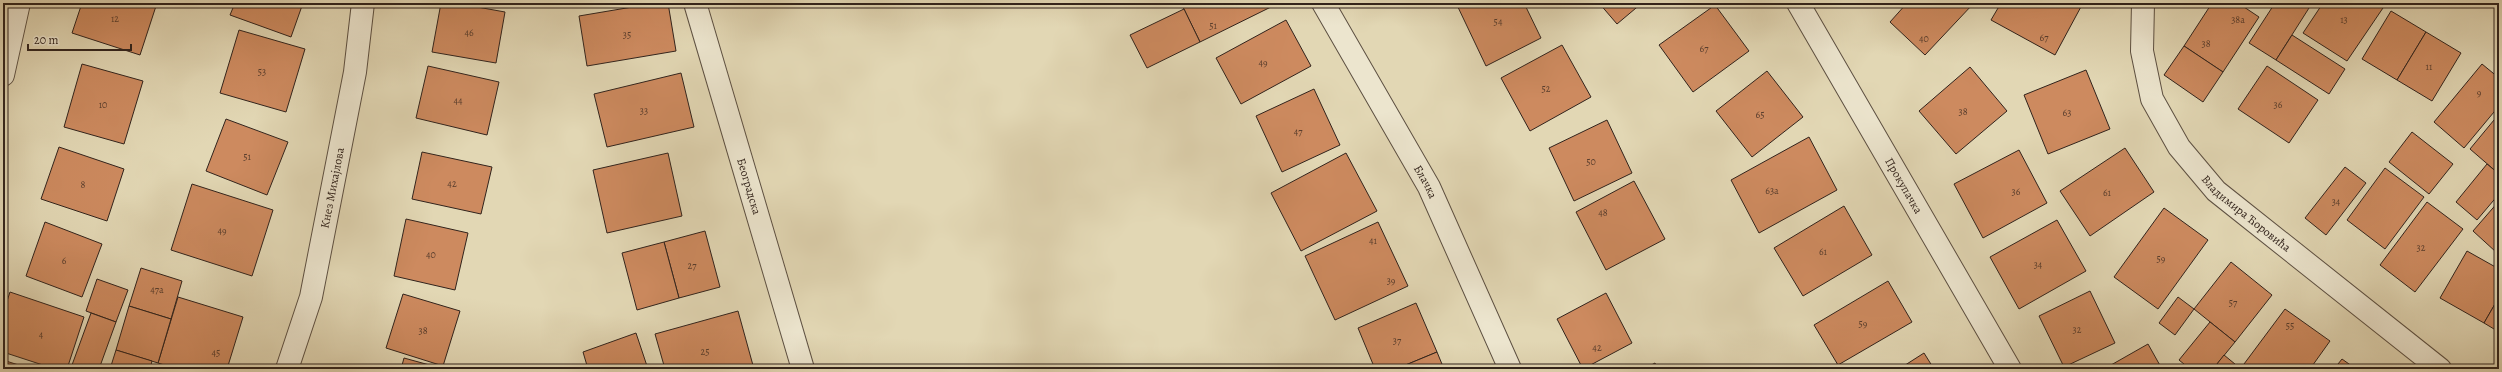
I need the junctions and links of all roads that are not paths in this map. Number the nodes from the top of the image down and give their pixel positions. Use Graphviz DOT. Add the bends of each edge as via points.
graph roads {
  1 [pos="19,3"];
  2 [pos="363,3"];
  3 [pos="695,3"];
  4 [pos="1323,3"];
  5 [pos="1798,3"];
  6 [pos="2143,3"];
  7 [pos="3,75"];
  8 [pos="287,369"];
  9 [pos="802,369"];
  10 [pos="1510,369"];
  11 [pos="2010,369"];
  12 [pos="2440,369"];
  1 -- 7 [label="street"];
  2 -- 8 [label="street, Кнез Михајлова" via="356,72 311,297"];
  3 -- 9 [label="street, Београдска"];
  4 -- 10 [label="street, Блачка" via="1429,187"];
  5 -- 11 [label="street, Прокупачка"];
  6 -- 12 [label="street, Владимира Ћоровића" via="2142,51 2152,99 2179,148 2216,191"];
}
